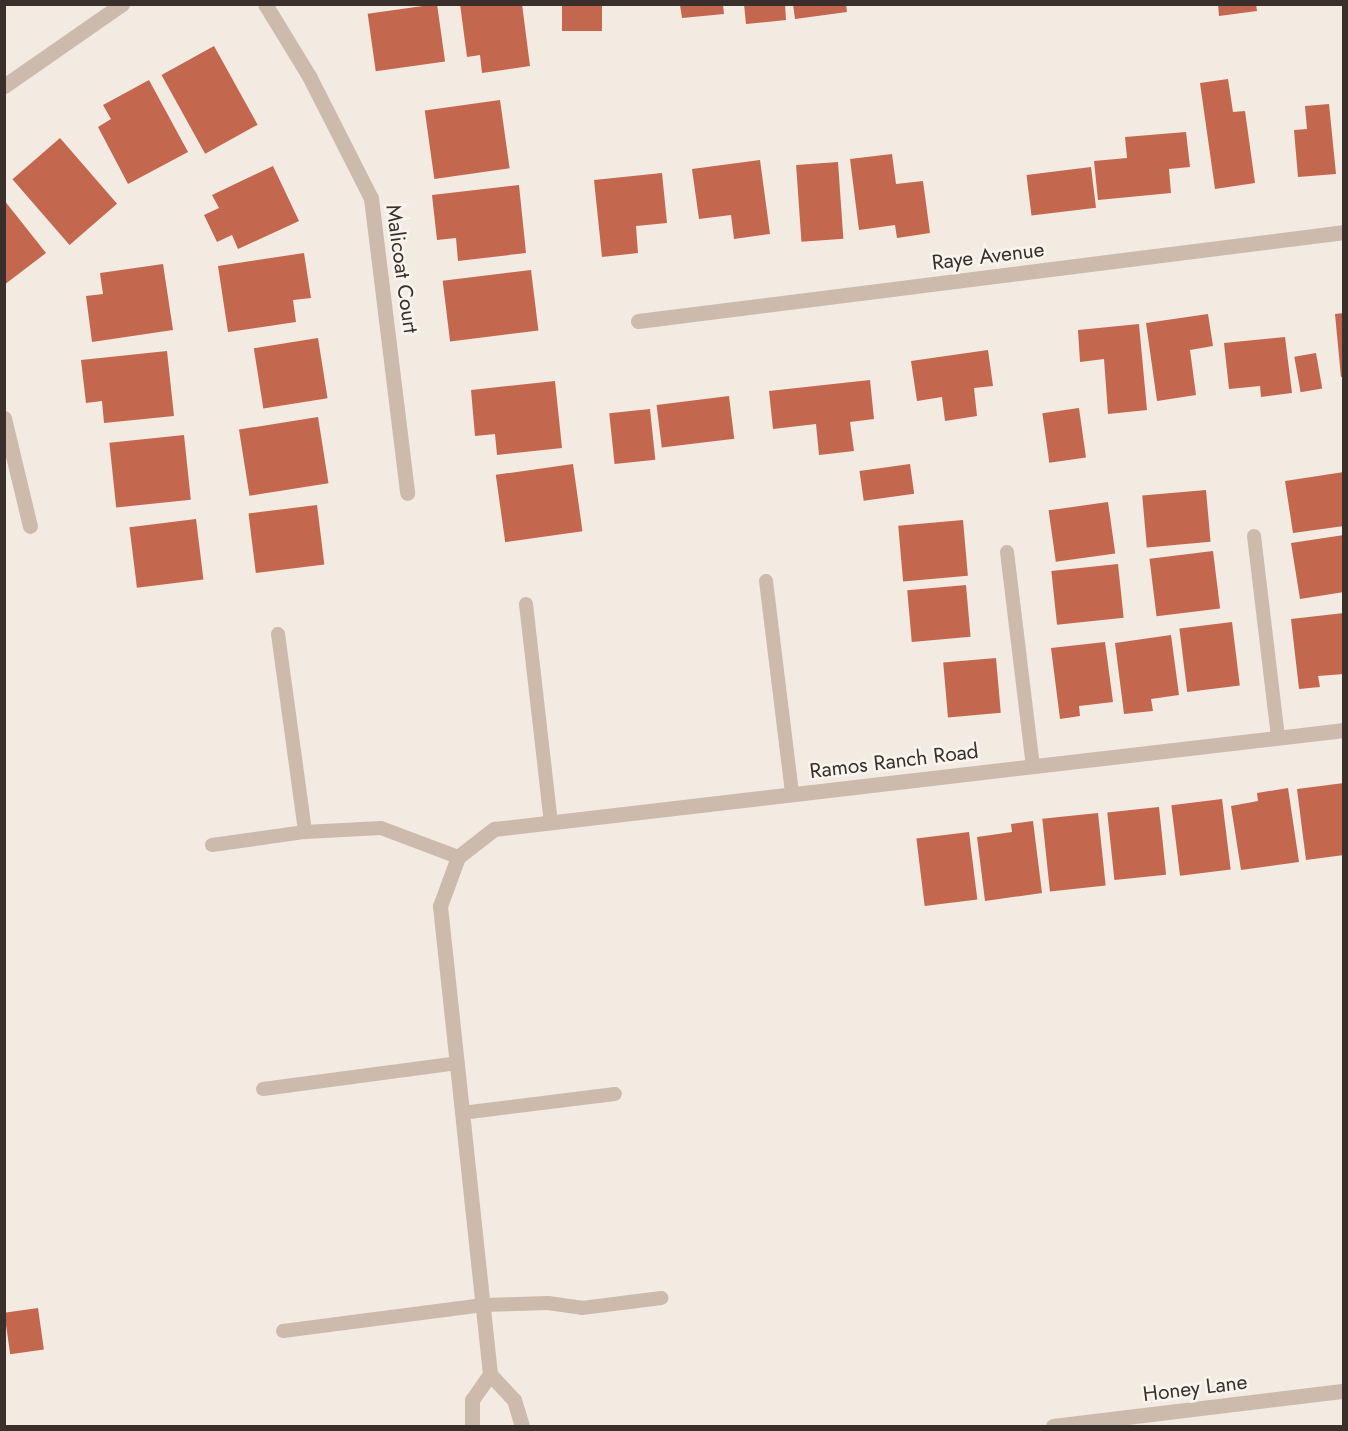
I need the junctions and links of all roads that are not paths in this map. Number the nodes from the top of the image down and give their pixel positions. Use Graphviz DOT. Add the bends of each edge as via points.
graph roads {
  1 [pos="122,4"];
  2 [pos="266,4"];
  3 [pos="4,87"];
  4 [pos="1344,232"];
  5 [pos="638,321"];
  6 [pos="4,418"];
  7 [pos="407,493"];
  8 [pos="30,526"];
  9 [pos="1254,536"];
  10 [pos="1007,552"];
  11 [pos="766,581"];
  12 [pos="526,604"];
  13 [pos="278,634"];
  14 [pos="1344,730"];
  15 [pos="1278,737"];
  16 [pos="1033,766"];
  17 [pos="792,794"];
  18 [pos="551,822"];
  19 [pos="305,832"];
  20 [pos="212,845"];
  21 [pos="458,857"];
  22 [pos="458,1064"];
  23 [pos="263,1089"];
  24 [pos="615,1094"];
  25 [pos="462,1113"];
  26 [pos="661,1298"];
  27 [pos="483,1305"];
  28 [pos="283,1331"];
  29 [pos="490,1374"];
  30 [pos="1344,1390"];
  31 [pos="472,1426"];
  32 [pos="522,1426"];
  33 [pos="1053,1426"];
  1 -- 3 [label="street"];
  2 -- 7 [label="street, Malicoat Court" via="309,76 371,198"];
  4 -- 5 [label="street, Raye Avenue"];
  6 -- 8 [label="street"];
  9 -- 15 [label="lane"];
  10 -- 16 [label="lane"];
  11 -- 17 [label="lane"];
  12 -- 18 [label="lane"];
  13 -- 19 [label="lane"];
  14 -- 15 [label="street, Ramos Ranch Road"];
  15 -- 16 [label="street, Ramos Ranch Road"];
  16 -- 17 [label="street, Ramos Ranch Road"];
  17 -- 18 [label="street, Ramos Ranch Road"];
  18 -- 21 [label="street, Ramos Ranch Road" via="494,829"];
  19 -- 20 [label="lane"];
  19 -- 21 [label="lane" via="381,828"];
  21 -- 22 [label="street" via="440,906"];
  22 -- 23 [label="lane"];
  22 -- 25 [label="street"];
  24 -- 25 [label="lane"];
  25 -- 27 [label="street"];
  26 -- 27 [label="lane" via="582,1308 548,1303"];
  27 -- 28 [label="lane"];
  27 -- 29 [label="street"];
  29 -- 31 [label="street" via="472,1400"];
  29 -- 32 [label="street" via="514,1400"];
  30 -- 33 [label="street, Honey Lane"];
}
